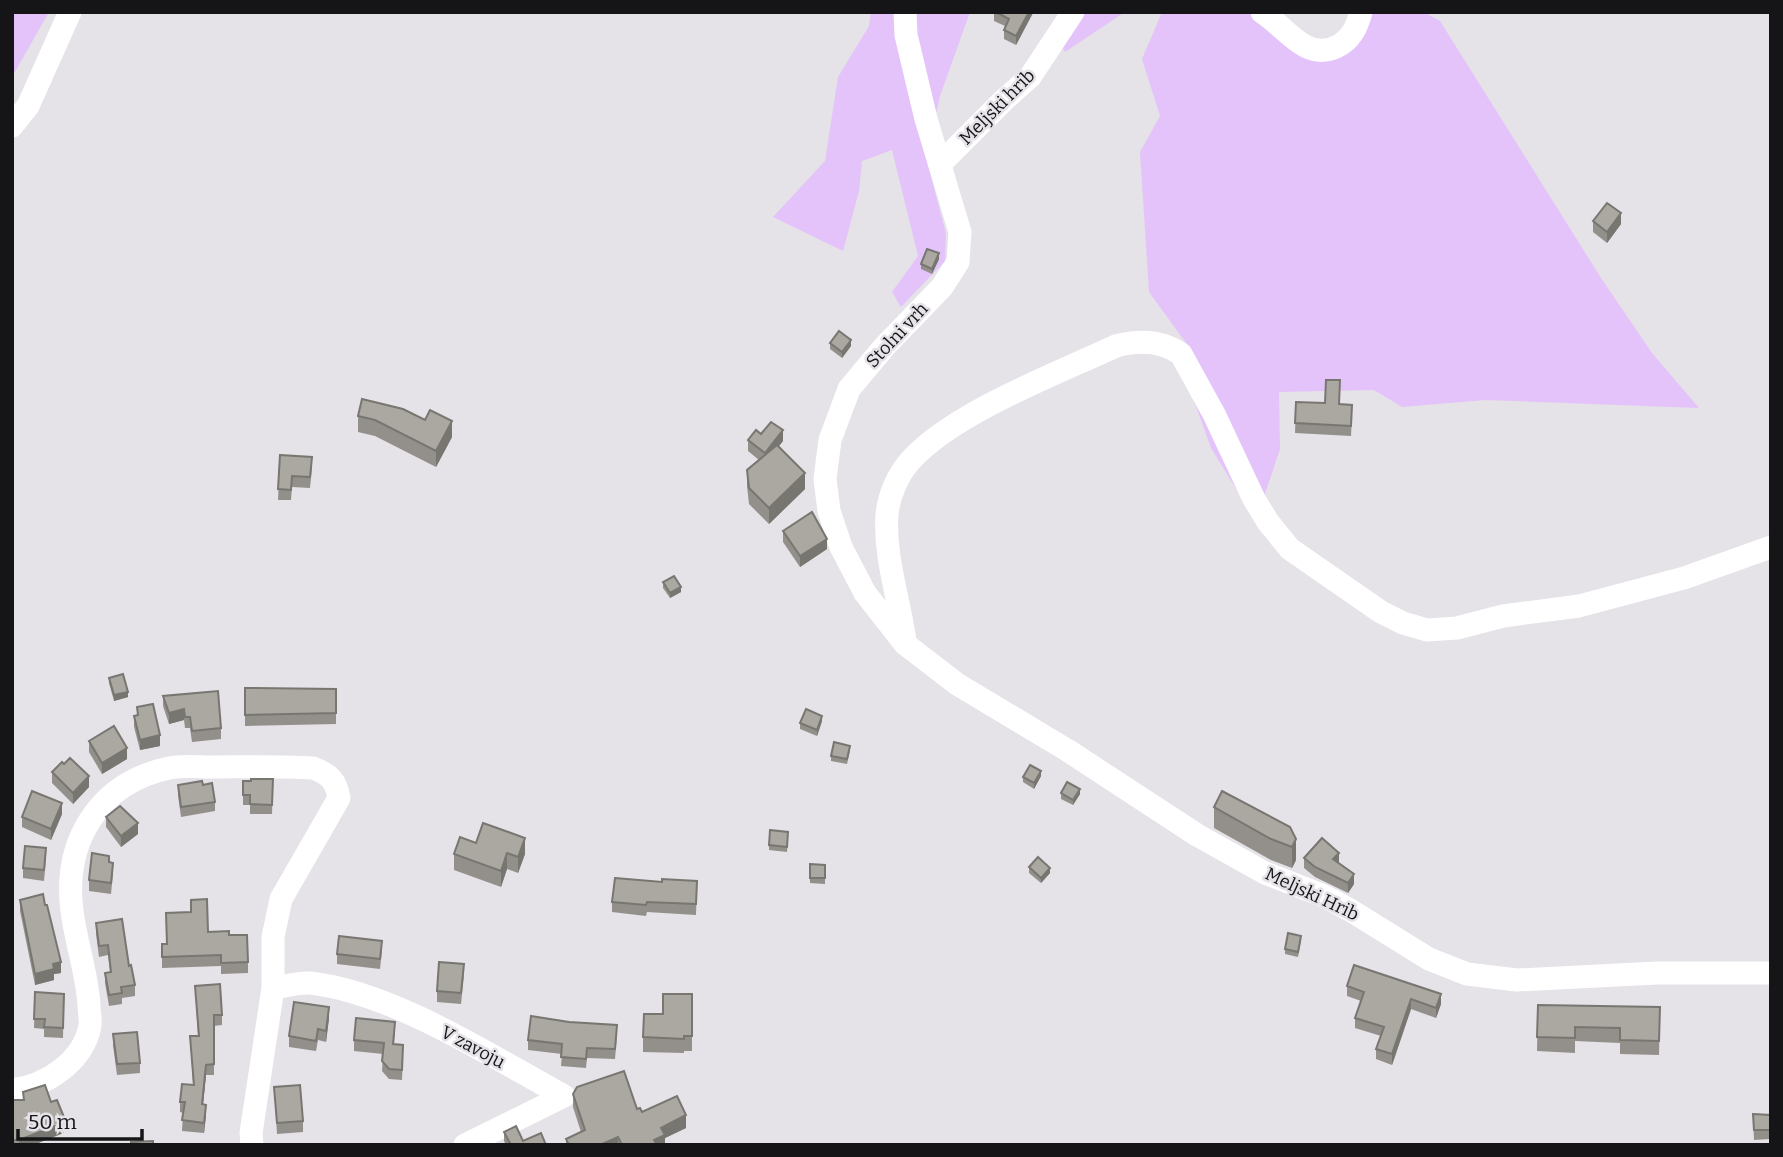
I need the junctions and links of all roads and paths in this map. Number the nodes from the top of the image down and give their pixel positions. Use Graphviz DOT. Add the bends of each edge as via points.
graph roads {
  1 [pos="70,12"];
  2 [pos="905,12"];
  3 [pos="1073,12"];
  4 [pos="1262,12"];
  5 [pos="1361,12"];
  6 [pos="12,127"];
  7 [pos="940,164"];
  8 [pos="1771,547"];
  9 [pos="905,644"];
  10 [pos="1771,973"];
  11 [pos="273,988"];
  12 [pos="12,1090"];
  13 [pos="252,1145"];
  14 [pos="465,1145"];
  1 -- 6 [label="street" via="28,106"];
  2 -- 7 [label="street, Stolni vrh" via="908,45"];
  3 -- 7 [label="street, Meljski hrib" via="1030,77"];
  4 -- 5 [label="street" via="1307,48 1323,52 1344,43"];
  7 -- 9 [label="street, Stolni vrh" via="960,232 958,262 942,287 849,389 830,440 825,479 841,547 865,593"];
  8 -- 9 [label="street" via="1684,578 1579,606 1503,615 1457,628 1427,630 1403,623 1290,549 1254,499 1181,354 1151,342 1131,342 974,414 909,462 894,487 887,534"];
  9 -- 10 [label="street, Meljski Hrib" via="957,684 1197,835 1265,873 1350,909 1429,960 1492,978 1517,979"];
  11 -- 12 [label="street" via="273,937 281,898 339,798 329,774 313,768 170,768 131,782 105,799 85,827 72,866 72,909 88,983 90,1026 79,1051 60,1072"];
  11 -- 13 [label="street"];
  11 -- 14 [label="street, V zavoju" via="307,983 355,992 411,1014 564,1096"];
}
